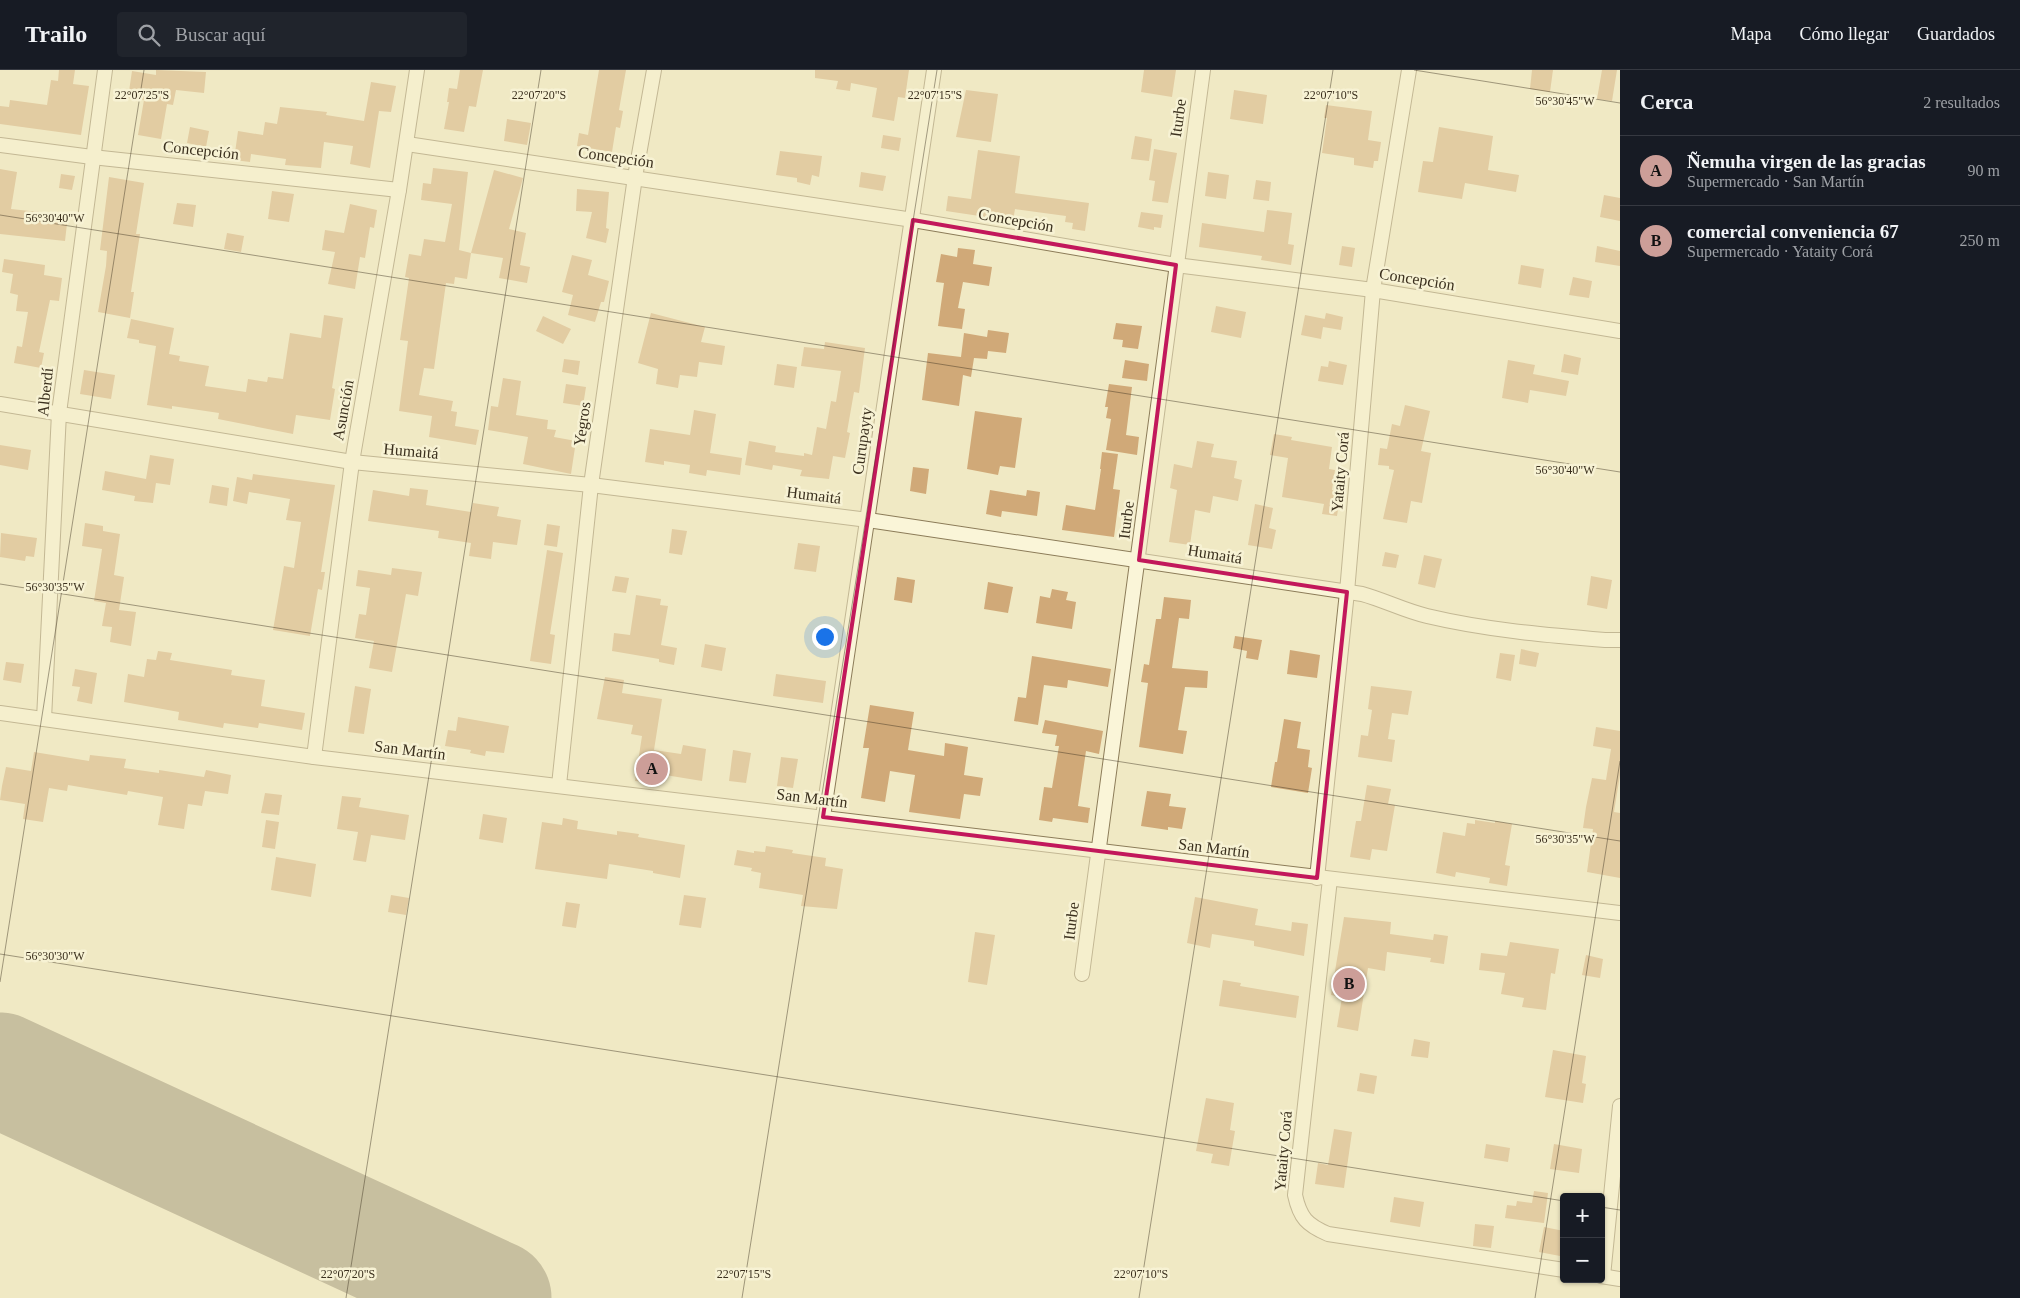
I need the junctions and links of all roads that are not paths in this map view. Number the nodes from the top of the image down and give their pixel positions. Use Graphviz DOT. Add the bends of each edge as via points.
graph roads {
  1 [pos="104,70"];
  2 [pos="416,70"];
  3 [pos="654,70"];
  4 [pos="934,70"];
  5 [pos="1202,70"];
  6 [pos="1409,70"];
  7 [pos="407,144"];
  8 [pos="0,145"];
  9 [pos="92,157"];
  10 [pos="635,177"];
  11 [pos="399,190"];
  12 [pos="913,220"];
  13 [pos="1176,265"];
  14 [pos="1373,290"];
  15 [pos="1620,331"];
  16 [pos="0,404"];
  17 [pos="59,413"];
  18 [pos="352,462"];
  19 [pos="591,485"];
  20 [pos="868,520"];
  21 [pos="1139,560"];
  22 [pos="1347,592"];
  23 [pos="1620,640"];
  24 [pos="0,714"];
  25 [pos="44,719"];
  26 [pos="314,757"];
  27 [pos="559,785"];
  28 [pos="823,817"];
  29 [pos="1098,852"];
  30 [pos="1324,878"];
  31 [pos="1620,913"];
  32 [pos="1082,974"];
  33 [pos="1620,1106"];
  34 [pos="1605,1248"];
  35 [pos="1560,1269"];
  36 [pos="1605,1276"];
  37 [pos="1620,1278"];
  1 -- 9 [label="street, Alberdí"];
  2 -- 7 [label="street, Asunción"];
  3 -- 10 [label="street, Yegros"];
  4 -- 12 [label="street, Curupayty"];
  5 -- 13 [label="street, Iturbe"];
  6 -- 14 [label="street, Yataity Corá"];
  7 -- 10 [label="street, Concepción"];
  7 -- 11 [label="street, Asunción"];
  8 -- 9 [label="street, Concepción"];
  9 -- 11 [label="street, Concepción"];
  9 -- 17 [label="street, Alberdí"];
  10 -- 12 [label="street, Concepción"];
  10 -- 19 [label="street, Yegros"];
  11 -- 18 [label="street, Asunción"];
  12 -- 13 [label="street, Concepción"];
  12 -- 20 [label="street, Curupayty"];
  13 -- 14 [label="street, Concepción"];
  13 -- 21 [label="street, Iturbe"];
  14 -- 15 [label="street, Concepción"];
  14 -- 22 [label="street, Yataity Corá"];
  16 -- 17 [label="street, Humaitá"];
  17 -- 18 [label="street, Humaitá"];
  17 -- 25 [label="street, Alberdí"];
  18 -- 19 [label="street, Humaitá"];
  18 -- 26 [label="street, Asunción"];
  19 -- 20 [label="street, Humaitá"];
  19 -- 27 [label="street, Yegros"];
  20 -- 21 [label="street, Humaitá"];
  20 -- 28 [label="street, Curupayty"];
  21 -- 22 [label="street, Humaitá"];
  21 -- 29 [label="street, Iturbe"];
  22 -- 23 [label="street, Humaitá" via="1382,599 1425,616 1508,632"];
  22 -- 30 [label="street, Yataity Corá"];
  24 -- 25 [label="street, San Martín"];
  25 -- 26 [label="street, San Martín"];
  26 -- 27 [label="street, San Martín"];
  27 -- 28 [label="street, San Martín"];
  28 -- 29 [label="street, San Martín"];
  29 -- 30 [label="street, San Martín"];
  29 -- 32 [label="street, Iturbe"];
  30 -- 31 [label="street, San Martín"];
  30 -- 35 [label="street, Yataity Corá" via="1295,1195 1303,1218 1310,1226 1328,1234"];
  33 -- 34 [label="street"];
  36 -- 37 [label="street"];
}
